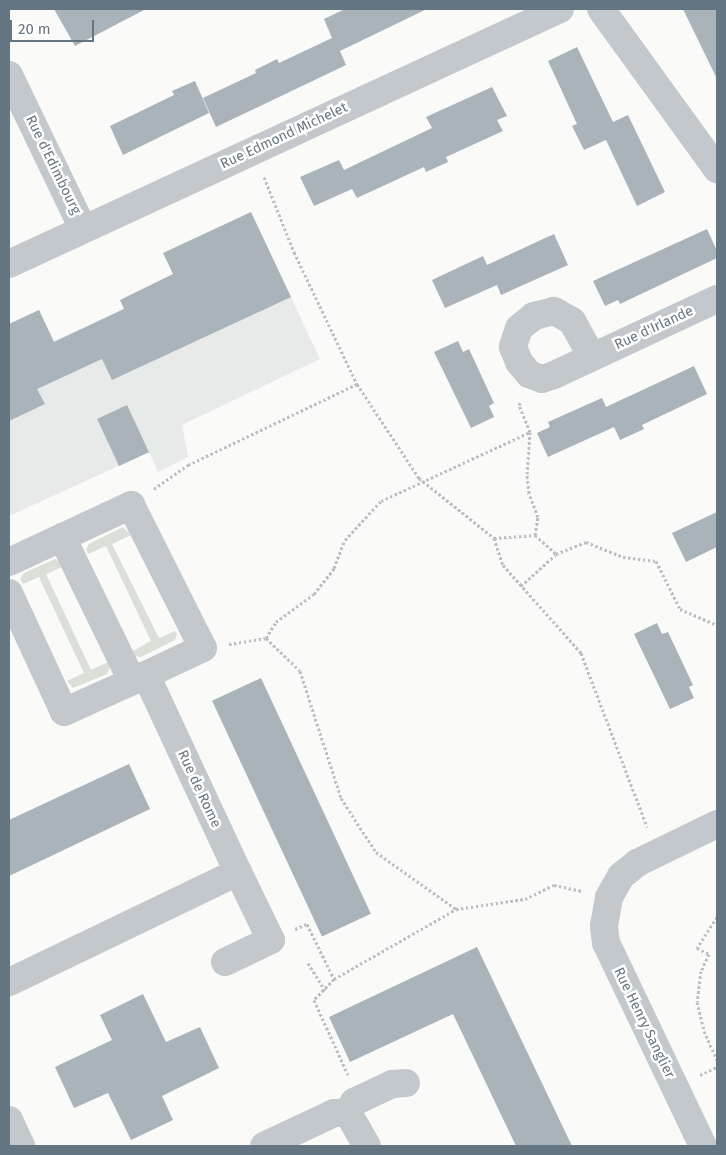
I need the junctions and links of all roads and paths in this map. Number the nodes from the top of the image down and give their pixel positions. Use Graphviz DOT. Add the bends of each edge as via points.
graph roads {
  1 [pos="560,9"];
  2 [pos="601,9"];
  3 [pos="9,75"];
  4 [pos="254,150"];
  5 [pos="717,168"];
  6 [pos="83,229"];
  7 [pos="9,264"];
  8 [pos="717,299"];
  9 [pos="592,357"];
  10 [pos="534,378"];
  11 [pos="357,384"];
  12 [pos="530,432"];
  13 [pos="423,481"];
  14 [pos="131,506"];
  15 [pos="536,535"];
  16 [pos="62,537"];
  17 [pos="494,538"];
  18 [pos="556,554"];
  19 [pos="9,562"];
  20 [pos="521,586"];
  21 [pos="9,593"];
  22 [pos="717,625"];
  23 [pos="266,638"];
  24 [pos="203,648"];
  25 [pos="139,678"];
  26 [pos="717,824"];
  27 [pos="659,852"];
  28 [pos="238,872"];
  29 [pos="609,897"];
  30 [pos="456,909"];
  31 [pos="717,917"];
  32 [pos="271,940"];
  33 [pos="225,962"];
  34 [pos="308,963"];
  35 [pos="334,979"];
  36 [pos="9,982"];
  37 [pos="325,990"];
  38 [pos="717,1060"];
  39 [pos="406,1083"];
  40 [pos="351,1108"];
  41 [pos="9,1120"];
  42 [pos="21,1146"];
  43 [pos="264,1146"];
  44 [pos="367,1146"];
  45 [pos="703,1146"];
  1 -- 4 [label="street, Rue Edmond Michelet"];
  2 -- 5 [label="street"];
  3 -- 6 [label="street, Rue d'Edimbourg"];
  4 -- 6 [label="street, Rue Edmond Michelet"];
  4 -- 11 [label="path" via="294,252"];
  6 -- 7 [label="street, Rue Edmond Michelet"];
  8 -- 9 [label="street, Rue d'Irlande"];
  9 -- 10 [label="street, Rue d'Irlande" via="554,375"];
  9 -- 10 [label="street" via="572,321 554,311 534,316 519,328 513,347 519,362"];
  10 -- 12 [label="path" via="519,405"];
  11 -- 13 [label="path"];
  11 -- 14 [label="path" via="188,465"];
  12 -- 13 [label="path"];
  12 -- 15 [label="path" via="527,474 529,494 538,516"];
  13 -- 17 [label="path"];
  13 -- 23 [label="path" via="381,501 359,522 345,540 334,568 314,594 276,622"];
  14 -- 16 [label="street"];
  14 -- 24 [label="street"];
  15 -- 17 [label="path"];
  15 -- 18 [label="path"];
  16 -- 19 [label="street"];
  16 -- 25 [label="street, Rue de Rome"];
  17 -- 20 [label="path" via="503,565"];
  18 -- 20 [label="path"];
  18 -- 22 [label="path" via="586,542 623,557 656,561 680,609"];
  20 -- 27 [label="path" via="581,652 646,826"];
  21 -- 25 [label="street" via="64,712"];
  23 -- 24 [label="path"];
  23 -- 30 [label="path" via="300,671 342,798 376,852"];
  24 -- 25 [label="street"];
  25 -- 28 [label="street, Rue de Rome"];
  26 -- 27 [label="street"];
  27 -- 29 [label="street" via="621,876"];
  28 -- 32 [label="street, Rue de Rome"];
  28 -- 36 [label="street"];
  29 -- 30 [label="path" via="554,885 525,899"];
  29 -- 45 [label="street, Rue Henry Sanglier" via="604,926 606,943"];
  30 -- 35 [label="path"];
  31 -- 38 [label="path" via="697,948 709,954 701,970 697,1002 704,1031"];
  32 -- 33 [label="street"];
  32 -- 35 [label="path" via="307,924"];
  34 -- 37 [label="path"];
  35 -- 37 [label="path"];
  37 -- 40 [label="path" via="314,1000 349,1078 346,1086"];
  39 -- 40 [label="street" via="392,1084"];
  40 -- 43 [label="street"];
  40 -- 44 [label="street"];
  41 -- 42 [label="street"];
}
